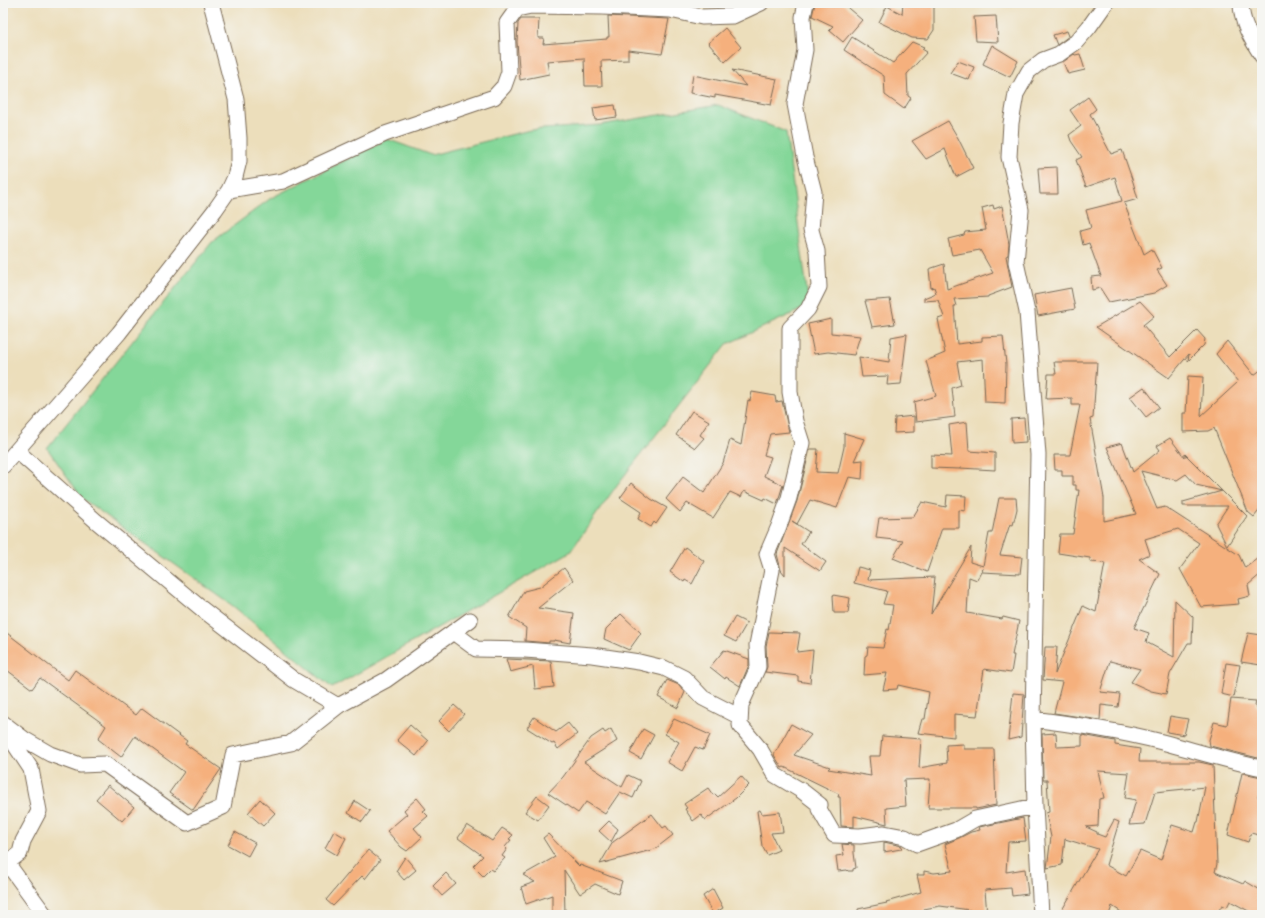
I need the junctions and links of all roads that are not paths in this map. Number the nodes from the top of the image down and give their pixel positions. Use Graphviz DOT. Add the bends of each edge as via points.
graph roads {
  1 [pos="211,3"];
  2 [pos="761,3"];
  3 [pos="806,3"];
  4 [pos="1106,3"];
  5 [pos="1241,3"];
  6 [pos="1262,56"];
  7 [pos="229,190"];
  8 [pos="17,451"];
  9 [pos="3,466"];
  10 [pos="470,620"];
  11 [pos="453,632"];
  12 [pos="338,706"];
  13 [pos="740,717"];
  14 [pos="1033,719"];
  15 [pos="3,723"];
  16 [pos="3,727"];
  17 [pos="1262,768"];
  18 [pos="1035,806"];
  19 [pos="45,915"];
  20 [pos="1041,915"];
  1 -- 7 [label="street" via="236,99 239,161"];
  2 -- 7 [label="street" via="733,16 702,17 670,10 609,7 531,6 517,9 507,22 509,72 504,86 494,97 386,134 283,181"];
  3 -- 13 [label="street" via="803,17 805,50 795,104 814,192 810,230 817,251 820,287 808,308 790,328 790,392 802,444 789,498 767,554 772,570 758,645 758,667 741,705"];
  4 -- 14 [label="street" via="1076,42 1028,71 1016,94 1011,123 1009,157 1021,210 1016,262 1027,312 1038,455"];
  5 -- 6 [label="street" via="1249,37"];
  7 -- 8 [label="street" via="119,333"];
  8 -- 9 [label="street"];
  8 -- 12 [label="street" via="96,522 202,609 294,680"];
  10 -- 11 [label="street"];
  11 -- 12 [label="street" via="386,680"];
  11 -- 13 [label="street" via="476,649 592,655 664,668 684,678 703,698"];
  12 -- 15 [label="street" via="291,743 234,755 223,807 187,823 105,764 80,765 50,754"];
  13 -- 18 [label="street" via="740,725 760,749 775,775 820,805 818,808 834,835 860,836 884,832 905,837 917,844 956,830 975,819"];
  14 -- 17 [label="street" via="1105,729"];
  14 -- 18 [label="street"];
  16 -- 19 [label="street" via="31,769 39,811 23,841 20,853 7,864"];
  18 -- 20 [label="street"];
}
